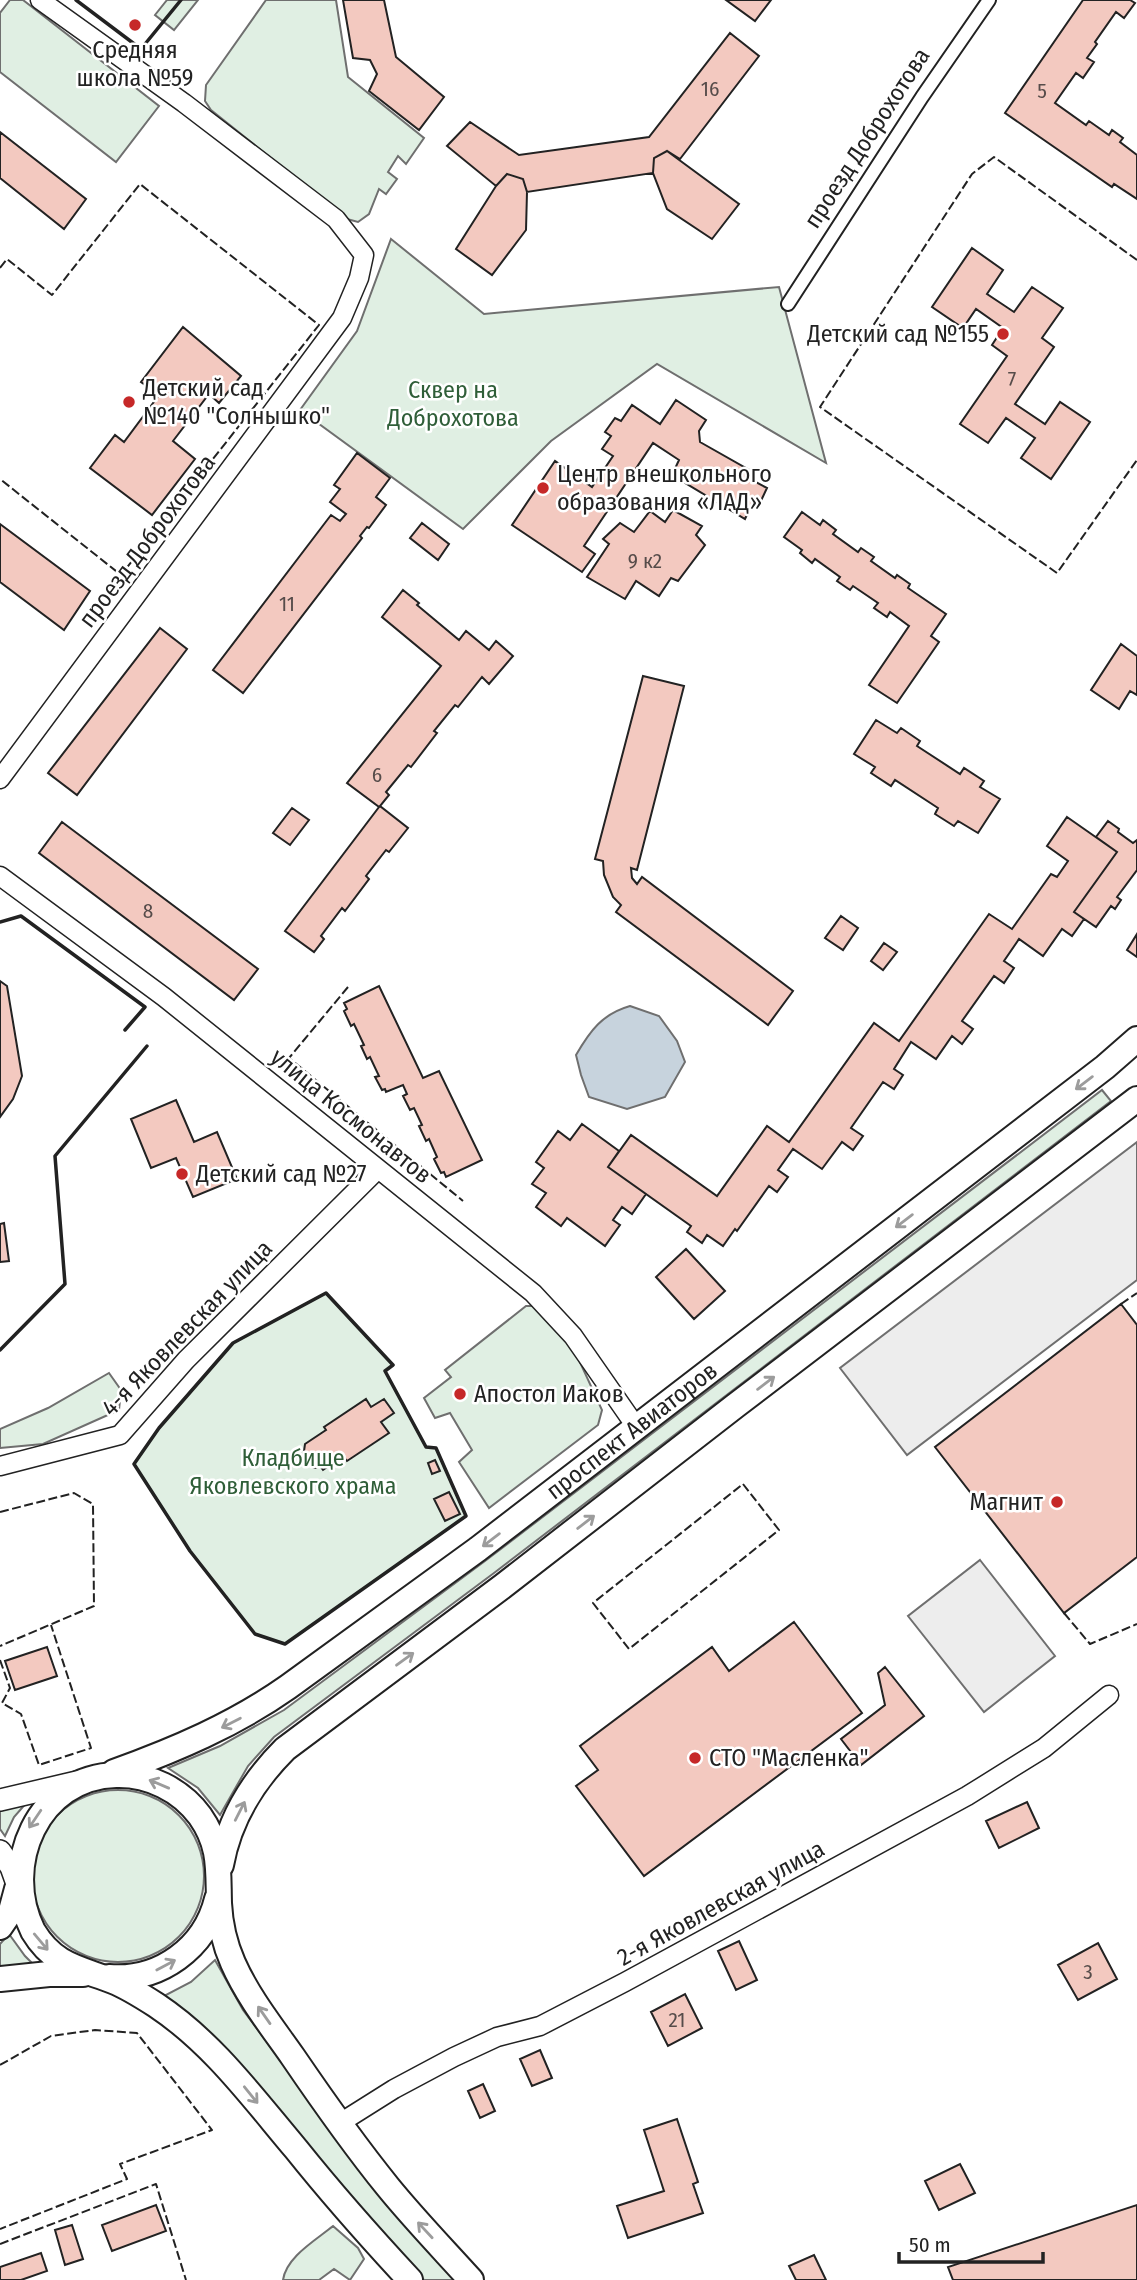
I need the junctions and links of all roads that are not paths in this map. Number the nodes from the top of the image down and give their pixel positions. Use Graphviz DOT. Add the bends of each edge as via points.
graph roads {
  1 [pos="40,0"];
  2 [pos="989,0"];
  3 [pos="788,304"];
  4 [pos="0,779"];
  5 [pos="0,876"];
  6 [pos="1137,1040"];
  7 [pos="1137,1099"];
  8 [pos="378,1169"];
  9 [pos="637,1428"];
  10 [pos="0,1465"];
  11 [pos="1109,1695"];
  12 [pos="93,1778"];
  13 [pos="0,1800"];
  14 [pos="0,1851"];
  15 [pos="220,1882"];
  16 [pos="17,1885"];
  17 [pos="0,1927"];
  18 [pos="95,1975"];
  19 [pos="0,1979"];
  20 [pos="340,2123"];
  21 [pos="410,2280"];
  22 [pos="471,2280"];
  1 -- 4 [label="street, проезд Доброхотова" via="336,219 364,255 342,318"];
  2 -- 3 [label="street, проезд Доброхотова"];
  5 -- 8 [label="street, улица Космонавтов" via="164,997"];
  6 -- 9 [label="main road, проспект Авиаторов, one-way"];
  15 -- 7 [label="main road, проспект Авиаторов, one-way" via="238,1814 261,1775 285,1749"];
  8 -- 9 [label="street, улица Космонавтов" via="548,1307"];
  8 -- 10 [label="street, 4-я Яковлевская улица" via="186,1360 120,1435"];
  9 -- 12 [label="main road, проспект Авиаторов, one-way" via="256,1709 189,1743"];
  11 -- 20 [label="street, 2-я Яковлевская улица" via="1044,1748 967,1796 625,1982 540,2026 497,2037 454,2057"];
  12 -- 13 [label="street"];
  15 -- 12 [label="main road, one-way" via="209,1830 187,1801 159,1783 139,1777"];
  12 -- 16 [label="main road, one-way" via="53,1799 30,1825 19,1855"];
  14 -- 16 [label="street"];
  18 -- 15 [label="main road, one-way" via="139,1976 176,1960 202,1934"];
  20 -- 15 [label="main road, one-way" via="238,1973 224,1934"];
  16 -- 17 [label="main road" via="11,1912"];
  16 -- 18 [label="main road, one-way" via="26,1919 47,1950"];
  18 -- 19 [label="main road" via="49,1973"];
  18 -- 21 [label="main road, one-way" via="153,2003 206,2044"];
  22 -- 20 [label="main road, one-way" via="402,2203"];
}
